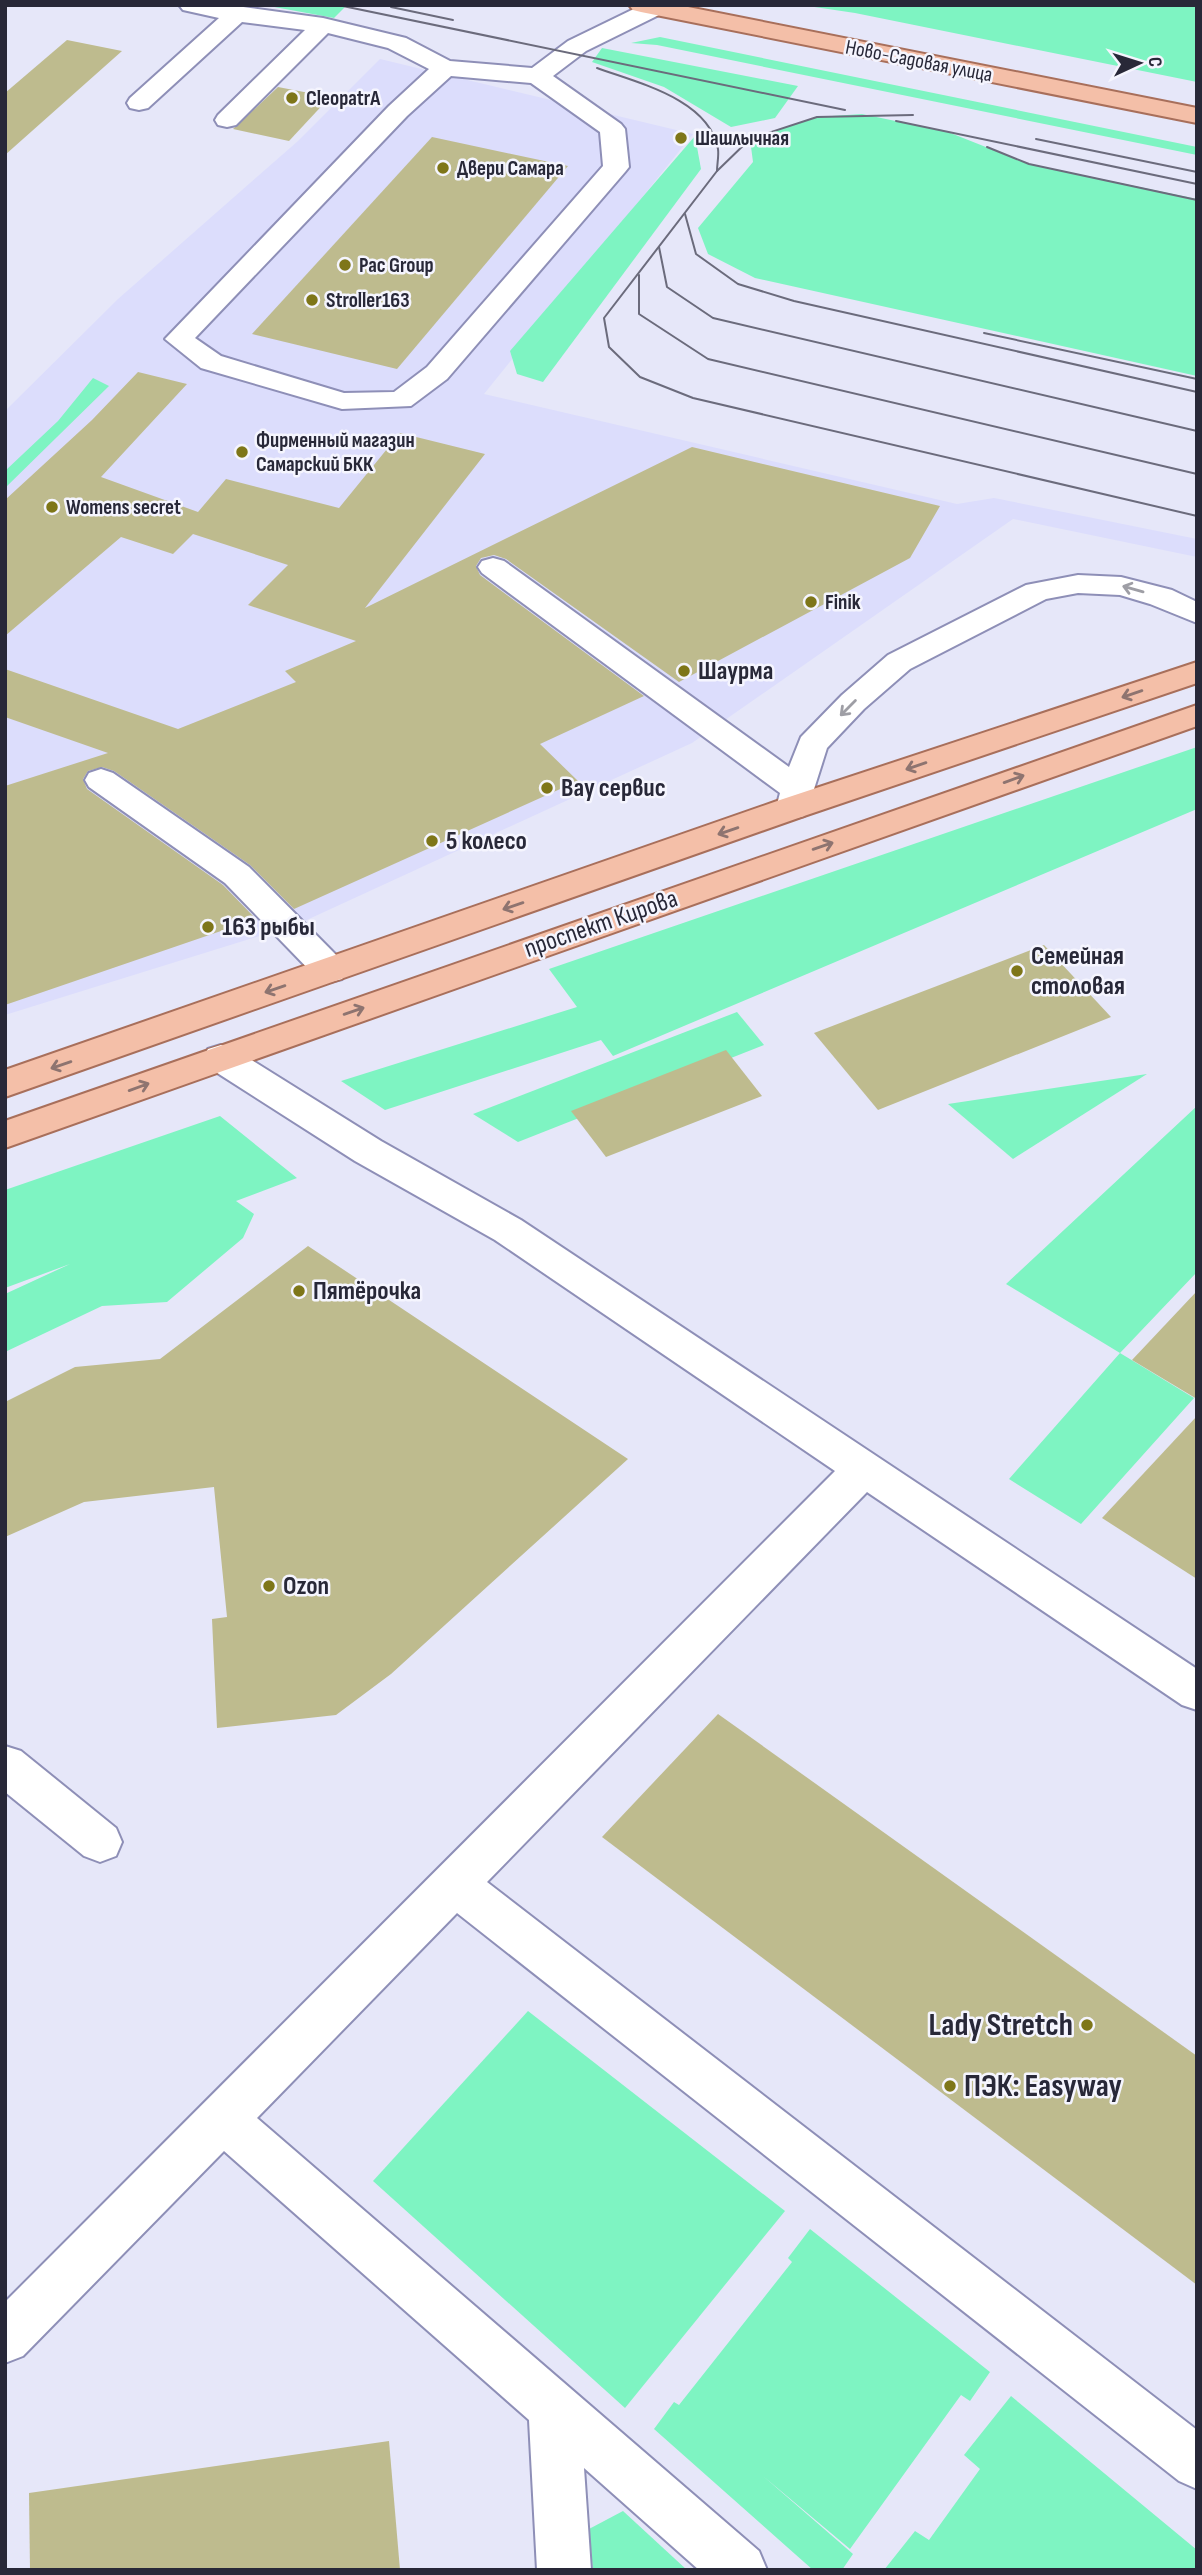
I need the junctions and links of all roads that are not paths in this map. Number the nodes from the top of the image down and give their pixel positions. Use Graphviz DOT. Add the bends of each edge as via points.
graph roads {
  1 [pos="191,5"];
  2 [pos="654,6"];
  3 [pos="237,14"];
  4 [pos="323,25"];
  5 [pos="444,68"];
  6 [pos="537,76"];
  7 [pos="139,103"];
  8 [pos="1197,116"];
  9 [pos="227,120"];
  10 [pos="493,567"];
  11 [pos="1197,614"];
  12 [pos="1197,672"];
  13 [pos="1197,715"];
  14 [pos="101,780"];
  15 [pos="795,799"];
  16 [pos="330,970"];
  17 [pos="221,1058"];
  18 [pos="5,1084"];
  19 [pos="5,1135"];
  20 [pos="864,1468"];
  21 [pos="1197,1692"];
  22 [pos="5,1765"];
  23 [pos="100,1842"];
  24 [pos="455,1884"];
  25 [pos="223,2119"];
  26 [pos="5,2338"];
  27 [pos="554,2409"];
  28 [pos="1197,2463"];
  29 [pos="564,2570"];
  30 [pos="740,2570"];
  1 -- 3 [label="street"];
  2 -- 6 [label="street" via="576,46"];
  2 -- 8 [label="main road, Ново-Садовая улица"];
  3 -- 4 [label="street"];
  3 -- 7 [label="street"];
  4 -- 5 [label="street" via="397,43"];
  4 -- 9 [label="street"];
  5 -- 6 [label="street"];
  5 -- 6 [label="street" via="179,339 211,362 342,401 401,400 437,373 616,167 612,128"];
  10 -- 15 [label="street"];
  11 -- 15 [label="street, one-way" via="1161,597 1121,586 1078,584 1037,592 899,663 853,702 812,744"];
  12 -- 15 [label="main road, проспект Кирова, one-way"];
  17 -- 13 [label="main road, проспект Кирова, one-way"];
  14 -- 16 [label="street" via="237,875"];
  15 -- 16 [label="main road, проспект Кирова, one-way"];
  16 -- 18 [label="main road, проспект Кирова, one-way"];
  19 -- 17 [label="main road, проспект Кирова, one-way"];
  17 -- 20 [label="street" via="368,1151 508,1230"];
  20 -- 21 [label="street"];
  20 -- 24 [label="street"];
  22 -- 23 [label="street"];
  24 -- 25 [label="street"];
  24 -- 28 [label="street"];
  25 -- 26 [label="street"];
  25 -- 27 [label="street"];
  27 -- 29 [label="street"];
  27 -- 30 [label="street"];
}
